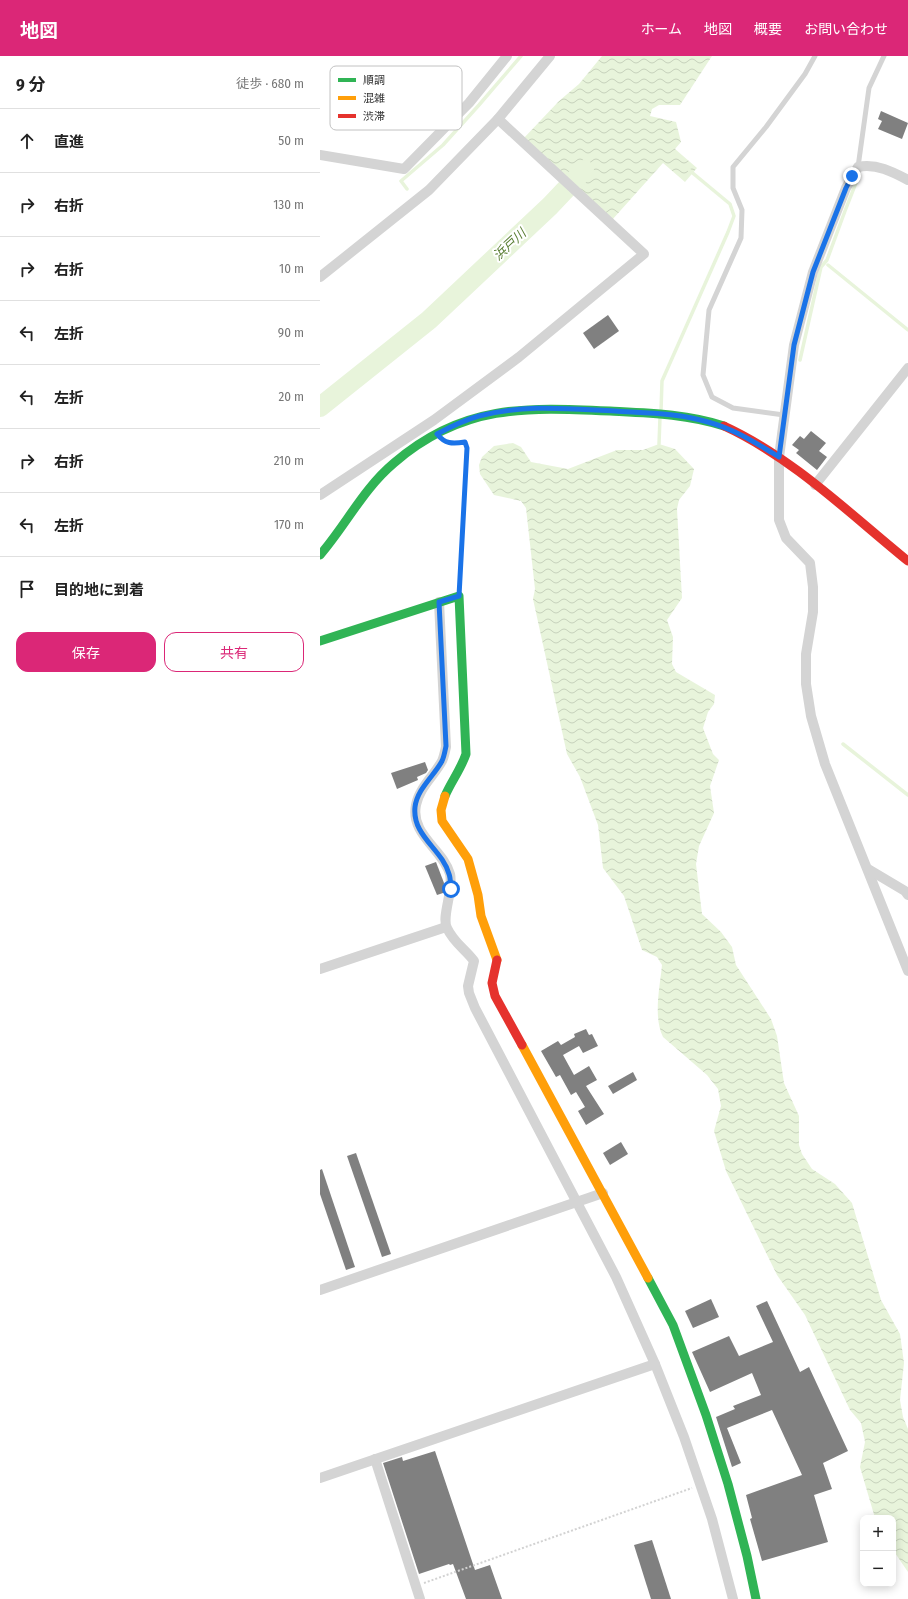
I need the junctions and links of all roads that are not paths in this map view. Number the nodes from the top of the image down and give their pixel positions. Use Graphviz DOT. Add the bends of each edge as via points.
graph roads {
  1 [pos="507,56"];
  2 [pos="550,56"];
  3 [pos="815,56"];
  4 [pos="884,56"];
  5 [pos="462,110"];
  6 [pos="498,119"];
  7 [pos="442,130"];
  8 [pos="320,155"];
  9 [pos="858,168"];
  10 [pos="908,180"];
  11 [pos="320,276"];
  12 [pos="908,368"];
  13 [pos="784,415"];
  14 [pos="779,457"];
  15 [pos="814,485"];
  16 [pos="320,495"];
  17 [pos="320,554"];
  18 [pos="908,561"];
  19 [pos="439,602"];
  20 [pos="320,641"];
  21 [pos="868,869"];
  22 [pos="908,895"];
  23 [pos="446,927"];
  24 [pos="320,969"];
  25 [pos="908,971"];
  26 [pos="603,1193"];
  27 [pos="577,1202"];
  28 [pos="320,1290"];
  29 [pos="655,1364"];
  30 [pos="375,1459"];
  31 [pos="320,1478"];
  32 [pos="420,1599"];
  33 [pos="732,1599"];
  34 [pos="756,1599"];
  1 -- 5 [label="street"];
  2 -- 6 [label="street"];
  3 -- 13 [label="lane" via="792,92 733,167 733,188 742,210 742,238 709,310 703,375 712,397 733,408"];
  4 -- 9 [label="lane" via="869,88"];
  6 -- 11 [label="street" via="429,190"];
  6 -- 16 [label="street" via="644,254 519,357 434,420"];
  7 -- 8 [label="street" via="404,169"];
  9 -- 10 [label="street" via="872,166"];
  9 -- 13 [label="street" via="846,188 813,272 794,345"];
  12 -- 15 [label="street"];
  13 -- 14 [label="street"];
  14 -- 15 [label="street"];
  14 -- 17 [label="street" via="725,427 677,415 560,409 494,413 468,419 437,434 400,458 368,490"];
  14 -- 21 [label="street" via="779,520 786,538 810,563 813,612 806,654 806,684 812,716 825,764"];
  15 -- 18 [label="street"];
  19 -- 20 [label="street"];
  19 -- 23 [label="street" via="446,746 442,761 419,795 415,815 423,836 450,874 451,889"];
  19 -- 26 [label="street" via="459,596 466,754 445,795 441,810 442,821 468,859 480,913 497,961 492,983 495,996"];
  21 -- 22 [label="street"];
  21 -- 25 [label="street"];
  23 -- 24 [label="street"];
  23 -- 27 [label="street" via="459,947 474,961 468,986 469,993"];
  26 -- 27 [label="street"];
  26 -- 34 [label="street" via="673,1325 728,1484"];
  27 -- 28 [label="street"];
  27 -- 29 [label="street" via="616,1277"];
  29 -- 30 [label="street"];
  29 -- 33 [label="street" via="684,1437 712,1519"];
  30 -- 31 [label="street"];
  30 -- 32 [label="street"];
}
